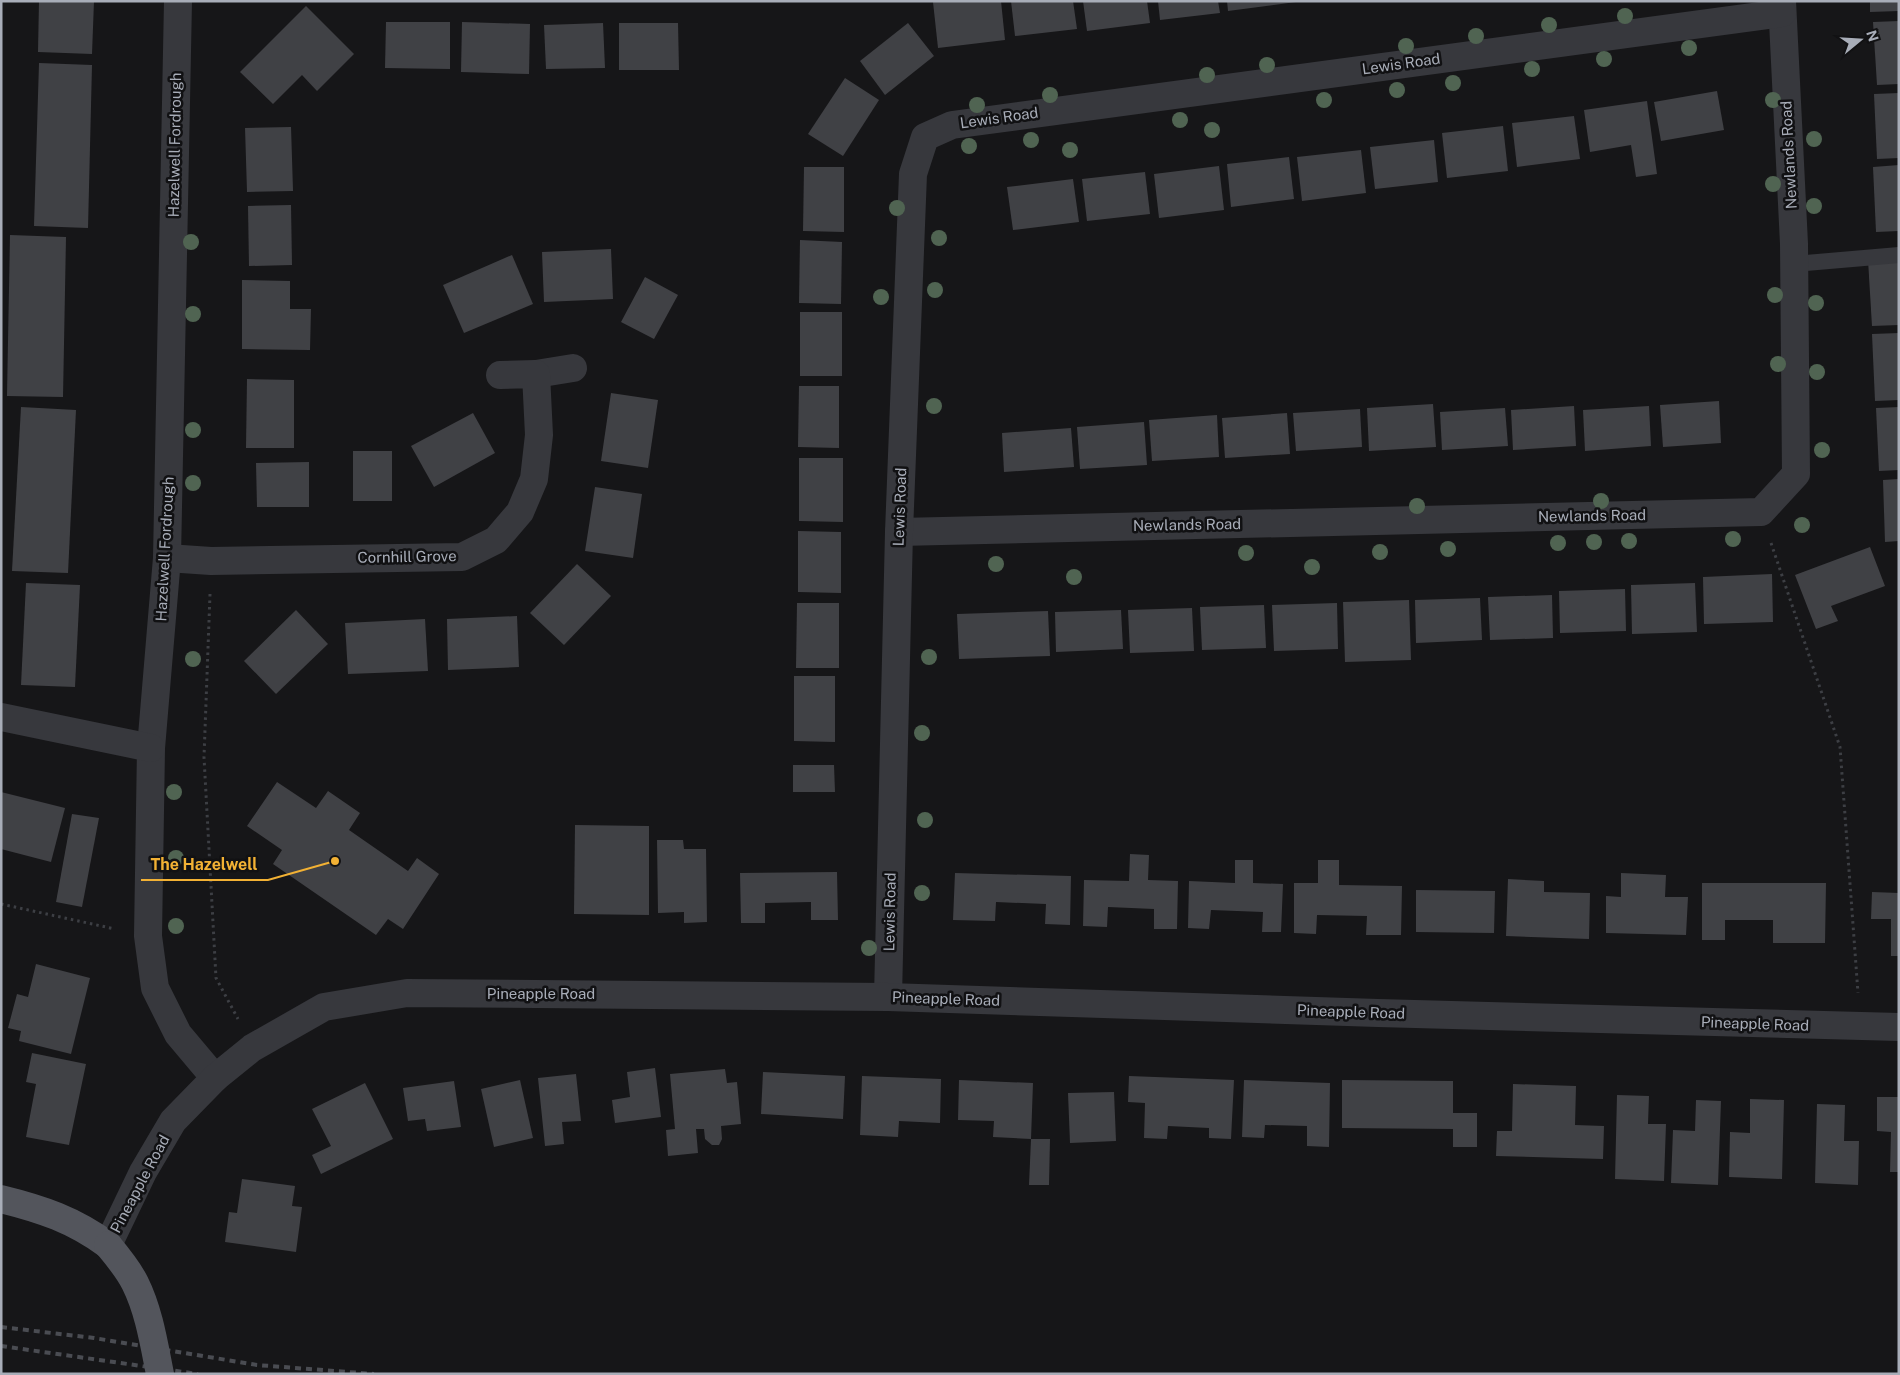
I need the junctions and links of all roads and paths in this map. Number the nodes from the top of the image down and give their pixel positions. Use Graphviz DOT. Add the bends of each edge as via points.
graph roads {
  1 [pos="178,1"];
  2 [pos="1782,7"];
  3 [pos="1899,255"];
  4 [pos="1794,264"];
  5 [pos="573,368"];
  6 [pos="536,374"];
  7 [pos="500,375"];
  8 [pos="1761,512"];
  9 [pos="899,532"];
  10 [pos="167,558"];
  11 [pos="211,561"];
  12 [pos="1,717"];
  13 [pos="151,748"];
  14 [pos="1,904"];
  15 [pos="148,936"];
  16 [pos="888,997"];
  17 [pos="1861,1026"];
  18 [pos="1899,1027"];
  19 [pos="252,1048"];
  20 [pos="215,1078"];
  21 [pos="1,1199"];
  22 [pos="108,1245"];
  23 [pos="160,1374"];
  1 -- 10 [label="street, Hazelwell Fordrough"];
  2 -- 4 [label="street, Newlands Road"];
  2 -- 9 [label="street, Lewis Road" via="952,125 925,137 913,174"];
  3 -- 4 [label="lane"];
  4 -- 8 [label="street, Newlands Road" via="1796,474"];
  5 -- 6 [label="street"];
  6 -- 7 [label="street"];
  6 -- 11 [label="street, Cornhill Grove" via="539,435 534,479 520,512 496,540 462,558"];
  8 -- 9 [label="street, Newlands Road"];
  8 -- 17 [label="path" via="1840,747"];
  9 -- 16 [label="street, Lewis Road"];
  10 -- 11 [label="street, Cornhill Grove"];
  10 -- 13 [label="street, Hazelwell Fordrough"];
  11 -- 19 [label="path" via="204,757 216,978"];
  12 -- 13 [label="street"];
  13 -- 15 [label="street, Hazelwell Fordrough"];
  14 -- 15 [label="path"];
  15 -- 20 [label="street, Hazelwell Fordrough" via="155,988 178,1034"];
  16 -- 17 [label="street, Pineapple Road"];
  16 -- 19 [label="street, Pineapple Road" via="407,993 324,1007"];
  17 -- 18 [label="street, Pineapple Road"];
  19 -- 20 [label="street, Pineapple Road"];
  20 -- 22 [label="street, Pineapple Road" via="173,1121 143,1172"];
  21 -- 22 [label="main road" via="77,1224"];
  22 -- 23 [label="main road, bridge" via="136,1284"];
}
